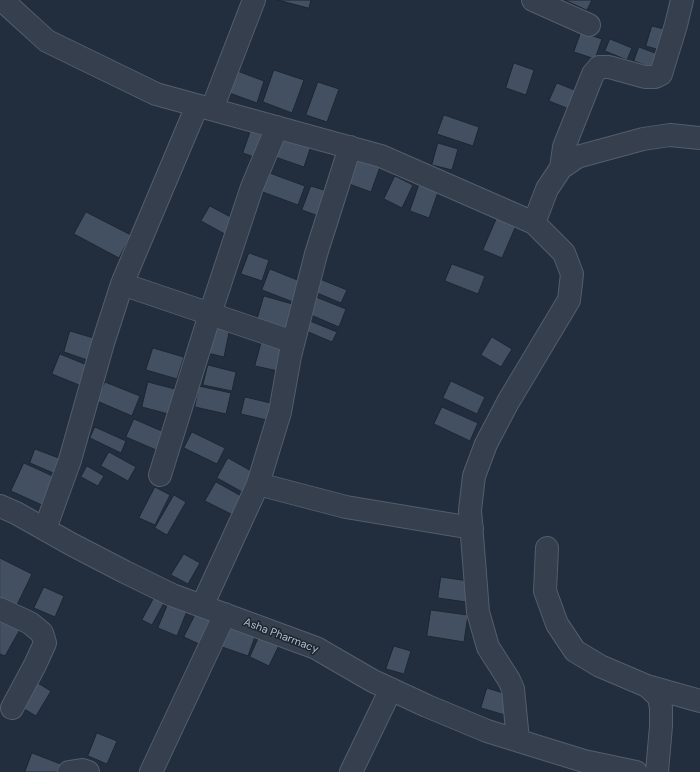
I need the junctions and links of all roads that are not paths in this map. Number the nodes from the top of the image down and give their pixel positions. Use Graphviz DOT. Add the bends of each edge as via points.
graph roads {
  1 [pos="2,0"];
  2 [pos="254,0"];
  3 [pos="533,0"];
  4 [pos="682,0"];
  5 [pos="589,25"];
  6 [pos="204,108"];
  7 [pos="277,127"];
  8 [pos="700,138"];
  9 [pos="350,147"];
  10 [pos="562,168"];
  11 [pos="534,223"];
  12 [pos="122,284"];
  13 [pos="210,314"];
  14 [pos="293,342"];
  15 [pos="160,475"];
  16 [pos="258,484"];
  17 [pos="0,506"];
  18 [pos="472,528"];
  19 [pos="45,529"];
  20 [pos="548,548"];
  21 [pos="202,606"];
  22 [pos="0,609"];
  23 [pos="225,614"];
  24 [pos="647,686"];
  25 [pos="391,689"];
  26 [pos="700,701"];
  27 [pos="12,708"];
  28 [pos="518,740"];
  29 [pos="613,770"];
  30 [pos="69,772"];
  31 [pos="88,772"];
  32 [pos="151,772"];
  33 [pos="351,772"];
  34 [pos="636,772"];
  35 [pos="657,772"];
  1 -- 6 [label="street" via="47,41 156,94"];
  2 -- 6 [label="street"];
  3 -- 5 [label="street"];
  4 -- 10 [label="street" via="661,74 645,77 609,67 600,68 593,74 564,147"];
  6 -- 7 [label="street"];
  6 -- 12 [label="street"];
  7 -- 9 [label="street"];
  7 -- 13 [label="street" via="252,188"];
  8 -- 10 [label="street" via="670,135 643,139 577,158"];
  9 -- 11 [label="street" via="381,156"];
  9 -- 14 [label="street" via="316,254"];
  10 -- 11 [label="street" via="547,189"];
  11 -- 18 [label="street" via="564,253 572,274 569,300 486,444 474,476 470,510"];
  12 -- 13 [label="street"];
  12 -- 19 [label="street" via="70,460"];
  13 -- 14 [label="street"];
  13 -- 15 [label="street"];
  14 -- 16 [label="street" via="280,412"];
  16 -- 18 [label="street" via="346,507"];
  16 -- 21 [label="street"];
  17 -- 19 [label="street, Asha Pharmacy"];
  18 -- 28 [label="street" via="478,612 488,647 513,689"];
  19 -- 21 [label="street, Asha Pharmacy" via="125,572 172,595"];
  20 -- 24 [label="street" via="545,591 557,624 575,651 600,666"];
  21 -- 23 [label="street, Asha Pharmacy"];
  22 -- 27 [label="street" via="30,623 42,634 45,643"];
  23 -- 25 [label="street, Asha Pharmacy" via="316,648"];
  23 -- 32 [label="street"];
  24 -- 26 [label="street"];
  24 -- 35 [label="street" via="659,697 662,708"];
  25 -- 28 [label="street, Asha Pharmacy" via="427,706"];
  25 -- 33 [label="street"];
  28 -- 29 [label="street, Asha Pharmacy"];
  29 -- 34 [label="street, Asha Pharmacy"];
  30 -- 31 [label="street"];
}
